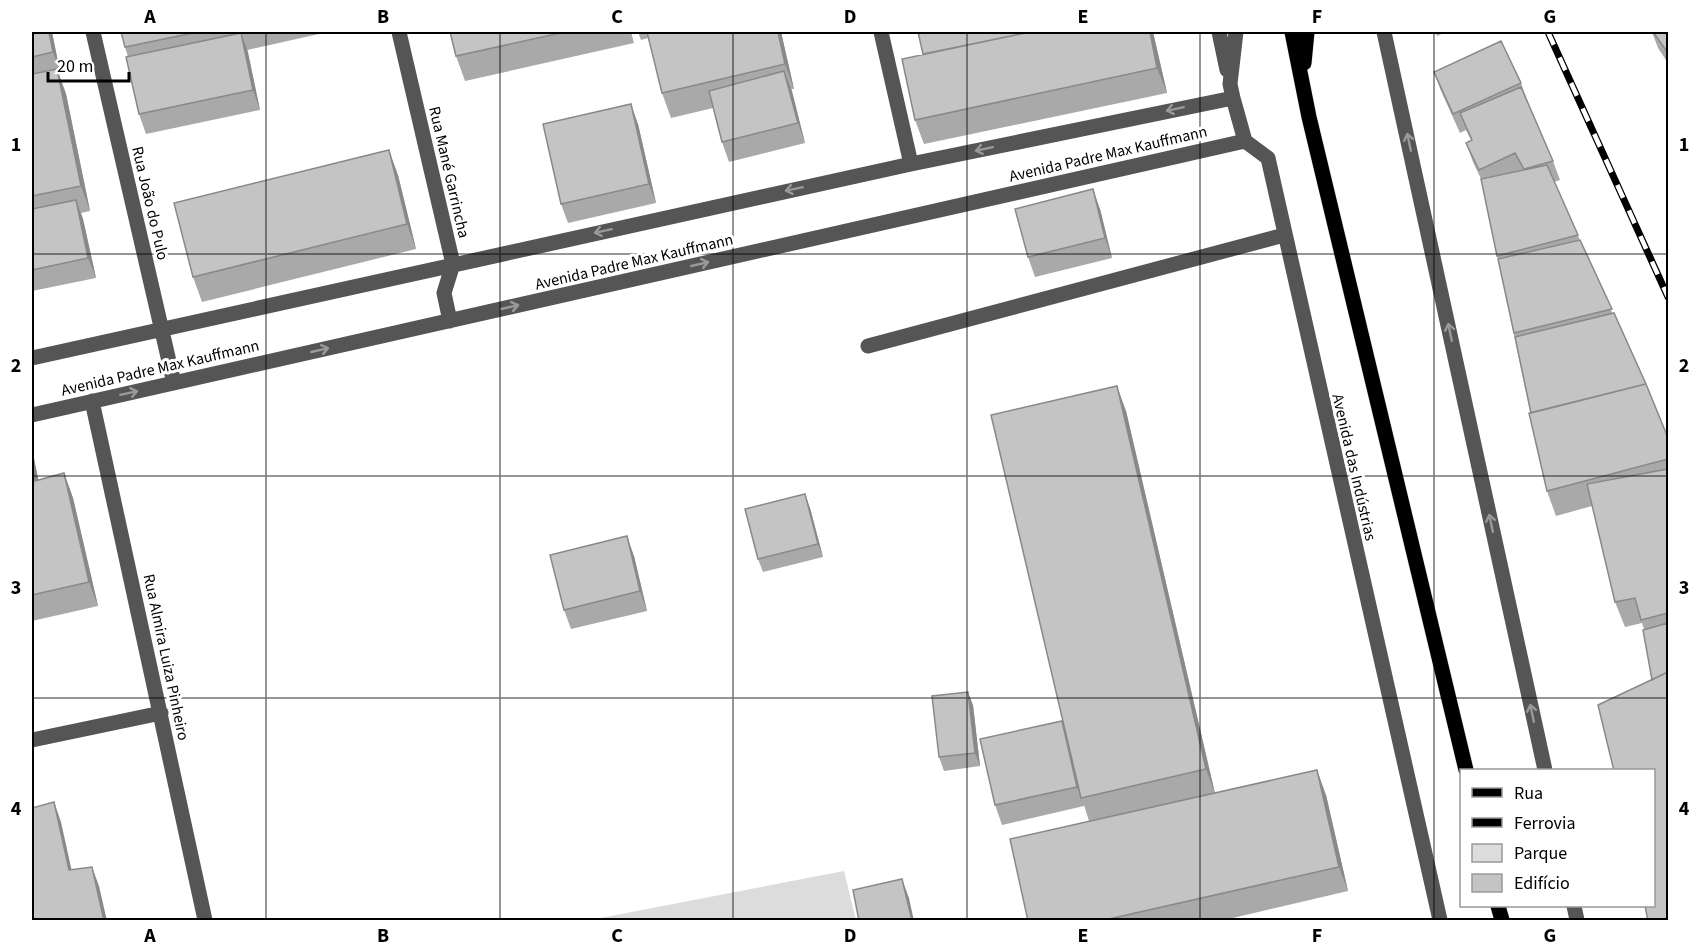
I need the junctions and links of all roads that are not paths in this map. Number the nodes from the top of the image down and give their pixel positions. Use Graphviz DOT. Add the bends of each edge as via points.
graph roads {
  1 [pos="93,32"];
  2 [pos="399,32"];
  3 [pos="881,32"];
  4 [pos="1219,32"];
  5 [pos="1236,32"];
  6 [pos="1292,32"];
  7 [pos="1306,32"];
  8 [pos="1384,32"];
  9 [pos="1303,78"];
  10 [pos="1231,91"];
  11 [pos="1245,141"];
  12 [pos="911,164"];
  13 [pos="1284,235"];
  14 [pos="453,264"];
  15 [pos="450,321"];
  16 [pos="162,327"];
  17 [pos="868,346"];
  18 [pos="32,358"];
  19 [pos="174,383"];
  20 [pos="92,401"];
  21 [pos="32,415"];
  22 [pos="161,713"];
  23 [pos="32,740"];
  24 [pos="1466,769"];
  25 [pos="1545,769"];
  26 [pos="205,921"];
  27 [pos="1440,921"];
  1 -- 16 [label="street, Rua João do Pulo"];
  2 -- 14 [label="street, Rua Mané Garrincha"];
  3 -- 12 [label="street"];
  4 -- 10 [label="street"];
  5 -- 10 [label="street"];
  6 -- 9 [label="main road"];
  7 -- 9 [label="main road"];
  25 -- 8 [label="street, one-way"];
  9 -- 24 [label="main road"];
  10 -- 11 [label="street"];
  10 -- 12 [label="street, Avenida Padre Max Kauffmann, one-way"];
  11 -- 13 [label="street, Avenida das Indústrias" via="1269,158"];
  15 -- 11 [label="street, Avenida Padre Max Kauffmann, one-way"];
  12 -- 14 [label="street, Avenida Padre Max Kauffmann, one-way"];
  13 -- 17 [label="street"];
  13 -- 27 [label="street, Avenida das Indústrias"];
  14 -- 15 [label="street" via="444,293"];
  14 -- 16 [label="street, Avenida Padre Max Kauffmann"];
  19 -- 15 [label="street, Avenida Padre Max Kauffmann, one-way"];
  16 -- 18 [label="street, Avenida Padre Max Kauffmann"];
  16 -- 19 [label="street, Rua João do Pulo"];
  20 -- 19 [label="street, Avenida Padre Max Kauffmann, one-way"];
  20 -- 21 [label="street, Avenida Padre Max Kauffmann"];
  20 -- 22 [label="street, Rua Almira Luiza Pinheiro"];
  22 -- 23 [label="street"];
  22 -- 26 [label="street, Rua Almira Luiza Pinheiro"];
}
